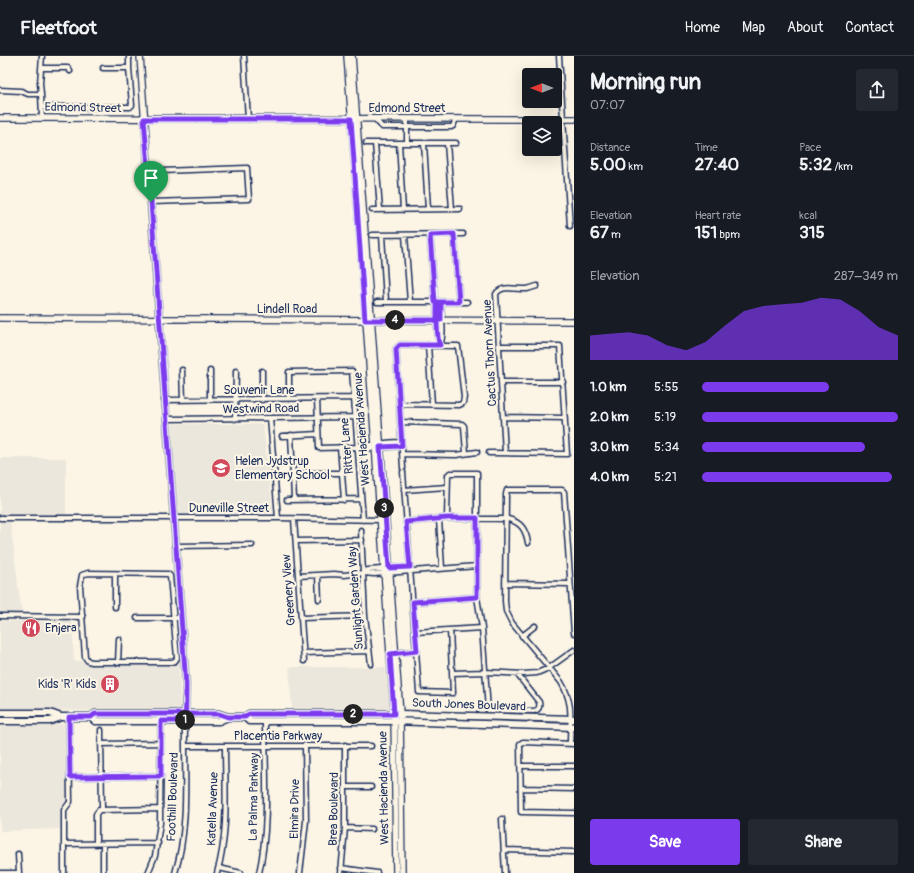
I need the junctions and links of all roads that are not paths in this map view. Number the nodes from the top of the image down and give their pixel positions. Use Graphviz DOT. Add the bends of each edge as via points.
graph roads {
  1 [pos="42,56"];
  2 [pos="129,56"];
  3 [pos="140,56"];
  4 [pos="244,56"];
  5 [pos="347,56"];
  6 [pos="352,56"];
  7 [pos="559,56"];
  8 [pos="42,68"];
  9 [pos="103,68"];
  10 [pos="129,68"];
  11 [pos="70,71"];
  12 [pos="0,90"];
  13 [pos="41,94"];
  14 [pos="42,107"];
  15 [pos="0,118"];
  16 [pos="42,118"];
  17 [pos="374,118"];
  18 [pos="456,118"];
  19 [pos="563,118"];
  20 [pos="574,118"];
  21 [pos="144,119"];
  22 [pos="248,119"];
  23 [pos="354,119"];
  24 [pos="398,119"];
  25 [pos="407,119"];
  26 [pos="398,127"];
  27 [pos="407,127"];
  28 [pos="366,143"];
  29 [pos="375,143"];
  30 [pos="399,143"];
  31 [pos="407,143"];
  32 [pos="424,143"];
  33 [pos="447,143"];
  34 [pos="456,143"];
  35 [pos="149,175"];
  36 [pos="151,202"];
  37 [pos="452,209"];
  38 [pos="460,209"];
  39 [pos="372,210"];
  40 [pos="380,210"];
  41 [pos="403,210"];
  42 [pos="428,210"];
  43 [pos="570,226"];
  44 [pos="454,234"];
  45 [pos="463,234"];
  46 [pos="372,235"];
  47 [pos="382,235"];
  48 [pos="405,235"];
  49 [pos="430,235"];
  50 [pos="537,286"];
  51 [pos="386,301"];
  52 [pos="377,302"];
  53 [pos="410,302"];
  54 [pos="437,302"];
  55 [pos="459,302"];
  56 [pos="467,302"];
  57 [pos="0,318"];
  58 [pos="159,319"];
  59 [pos="368,320"];
  60 [pos="439,320"];
  61 [pos="497,321"];
  62 [pos="574,321"];
  63 [pos="428,345"];
  64 [pos="440,345"];
  65 [pos="499,346"];
  66 [pos="182,370"];
  67 [pos="210,370"];
  68 [pos="236,371"];
  69 [pos="262,371"];
  70 [pos="501,382"];
  71 [pos="562,382"];
  72 [pos="353,398"];
  73 [pos="289,399"];
  74 [pos="317,399"];
  75 [pos="164,400"];
  76 [pos="183,400"];
  77 [pos="210,400"];
  78 [pos="235,400"];
  79 [pos="262,400"];
  80 [pos="399,404"];
  81 [pos="432,404"];
  82 [pos="355,417"];
  83 [pos="503,417"];
  84 [pos="270,418"];
  85 [pos="317,418"];
  86 [pos="565,418"];
  87 [pos="167,419"];
  88 [pos="235,419"];
  89 [pos="400,422"];
  90 [pos="318,434"];
  91 [pos="291,435"];
  92 [pos="282,436"];
  93 [pos="402,444"];
  94 [pos="377,445"];
  95 [pos="340,447"];
  96 [pos="357,447"];
  97 [pos="476,452"];
  98 [pos="466,453"];
  99 [pos="489,453"];
  100 [pos="505,453"];
  101 [pos="402,454"];
  102 [pos="293,473"];
  103 [pos="342,473"];
  104 [pos="447,487"];
  105 [pos="404,490"];
  106 [pos="294,499"];
  107 [pos="361,499"];
  108 [pos="287,500"];
  109 [pos="344,500"];
  110 [pos="0,518"];
  111 [pos="173,518"];
  112 [pos="278,518"];
  113 [pos="447,518"];
  114 [pos="477,518"];
  115 [pos="506,518"];
  116 [pos="294,519"];
  117 [pos="439,519"];
  118 [pos="363,520"];
  119 [pos="383,520"];
  120 [pos="406,522"];
  121 [pos="361,530"];
  122 [pos="362,540"];
  123 [pos="296,541"];
  124 [pos="528,543"];
  125 [pos="252,545"];
  126 [pos="175,546"];
  127 [pos="477,566"];
  128 [pos="442,568"];
  129 [pos="410,569"];
  130 [pos="386,571"];
  131 [pos="364,573"];
  132 [pos="115,574"];
  133 [pos="298,576"];
  134 [pos="318,576"];
  135 [pos="505,583"];
  136 [pos="570,584"];
  137 [pos="477,597"];
  138 [pos="319,599"];
  139 [pos="413,602"];
  140 [pos="116,608"];
  141 [pos="0,616"];
  142 [pos="365,616"];
  143 [pos="83,617"];
  144 [pos="137,618"];
  145 [pos="173,618"];
  146 [pos="181,618"];
  147 [pos="301,618"];
  148 [pos="534,626"];
  149 [pos="482,628"];
  150 [pos="450,630"];
  151 [pos="415,632"];
  152 [pos="574,633"];
  153 [pos="522,636"];
  154 [pos="119,639"];
  155 [pos="574,650"];
  156 [pos="369,651"];
  157 [pos="417,651"];
  158 [pos="304,652"];
  159 [pos="393,653"];
  160 [pos="304,661"];
  161 [pos="118,663"];
  162 [pos="371,664"];
  163 [pos="549,668"];
  164 [pos="485,672"];
  165 [pos="452,673"];
  166 [pos="518,674"];
  167 [pos="574,696"];
  168 [pos="568,697"];
  169 [pos="0,713"];
  170 [pos="185,714"];
  171 [pos="300,714"];
  172 [pos="397,714"];
  173 [pos="69,717"];
  174 [pos="91,717"];
  175 [pos="228,717"];
  176 [pos="245,717"];
  177 [pos="60,718"];
  178 [pos="573,719"];
  179 [pos="0,721"];
  180 [pos="161,721"];
  181 [pos="185,721"];
  182 [pos="265,721"];
  183 [pos="300,721"];
  184 [pos="397,721"];
  185 [pos="572,727"];
  186 [pos="101,730"];
  187 [pos="161,743"];
  188 [pos="101,744"];
  189 [pos="572,744"];
  190 [pos="305,745"];
  191 [pos="345,745"];
  192 [pos="184,746"];
  193 [pos="225,746"];
  194 [pos="265,746"];
  195 [pos="371,746"];
  196 [pos="521,766"];
  197 [pos="574,766"];
  198 [pos="161,776"];
  199 [pos="70,777"];
  200 [pos="101,777"];
  201 [pos="346,787"];
  202 [pos="371,787"];
  203 [pos="521,788"];
  204 [pos="574,790"];
  205 [pos="160,809"];
  206 [pos="102,810"];
  207 [pos="574,813"];
  208 [pos="502,819"];
  209 [pos="345,828"];
  210 [pos="372,829"];
  211 [pos="398,842"];
  212 [pos="64,844"];
  213 [pos="96,844"];
  214 [pos="103,844"];
  215 [pos="158,844"];
  216 [pos="504,850"];
  217 [pos="574,852"];
  218 [pos="18,854"];
  219 [pos="219,868"];
  220 [pos="341,871"];
  221 [pos="0,873"];
  222 [pos="18,873"];
  223 [pos="64,873"];
  224 [pos="103,873"];
  225 [pos="148,873"];
  226 [pos="175,873"];
  227 [pos="217,873"];
  228 [pos="241,873"];
  229 [pos="259,873"];
  230 [pos="300,873"];
  231 [pos="377,873"];
  232 [pos="396,873"];
  233 [pos="402,873"];
  234 [pos="505,873"];
  1 -- 8 [label="street"];
  2 -- 10 [label="street"];
  3 -- 21 [label="street"];
  4 -- 22 [label="street"];
  5 -- 23 [label="street, West Hacienda Avenue"];
  6 -- 23 [label="street, West Hacienda Avenue"];
  7 -- 19 [label="street"];
  8 -- 11 [label="street" via="68,68"];
  8 -- 13 [label="street"];
  9 -- 10 [label="street"];
  10 -- 14 [label="street" via="132,105 130,107"];
  12 -- 13 [label="street"];
  13 -- 14 [label="street"];
  14 -- 16 [label="street"];
  15 -- 16 [label="street, Edmond Street"];
  16 -- 21 [label="street, Edmond Street"];
  17 -- 23 [label="street, Edmond Street"];
  17 -- 24 [label="street, Edmond Street"];
  17 -- 26 [label="street" via="382,127"];
  18 -- 19 [label="street, Edmond Street"];
  18 -- 25 [label="street, Edmond Street"];
  18 -- 27 [label="street" via="454,126 450,127"];
  19 -- 20 [label="street, Edmond Street"];
  19 -- 43 [label="street"];
  21 -- 22 [label="street, Edmond Street"];
  21 -- 35 [label="street"];
  22 -- 23 [label="street, Edmond Street"];
  23 -- 59 [label="street, West Hacienda Avenue"];
  24 -- 25 [label="street, Edmond Street"];
  24 -- 26 [label="street"];
  25 -- 27 [label="street"];
  26 -- 27 [label="street"];
  27 -- 31 [label="street"];
  28 -- 29 [label="street"];
  29 -- 30 [label="street"];
  29 -- 40 [label="street"];
  30 -- 31 [label="street"];
  30 -- 41 [label="street"];
  31 -- 32 [label="street"];
  32 -- 33 [label="street"];
  32 -- 42 [label="street"];
  33 -- 34 [label="street"];
  33 -- 37 [label="street"];
  35 -- 36 [label="street"];
  35 -- 36 [label="street" via="161,171 247,168 249,199"];
  36 -- 58 [label="street"];
  37 -- 38 [label="street"];
  37 -- 42 [label="street"];
  39 -- 40 [label="street"];
  40 -- 41 [label="street"];
  41 -- 42 [label="street"];
  44 -- 45 [label="street"];
  44 -- 49 [label="street"];
  44 -- 55 [label="street"];
  46 -- 47 [label="street"];
  47 -- 48 [label="street"];
  47 -- 51 [label="street"];
  48 -- 49 [label="street"];
  48 -- 53 [label="street"];
  49 -- 54 [label="street"];
  50 -- 61 [label="street, Cactus Thorn Avenue" via="498,291"];
  51 -- 52 [label="street"];
  51 -- 53 [label="street"];
  53 -- 54 [label="street"];
  54 -- 55 [label="street"];
  54 -- 60 [label="street" via="441,304"];
  55 -- 56 [label="street"];
  57 -- 58 [label="street, Lindell Road"];
  58 -- 59 [label="street, Lindell Road"];
  58 -- 75 [label="street"];
  59 -- 60 [label="street, Lindell Road"];
  59 -- 94 [label="street, West Hacienda Avenue"];
  60 -- 61 [label="street, Lindell Road"];
  60 -- 64 [label="street" via="442,339"];
  61 -- 62 [label="street, Lindell Road"];
  61 -- 65 [label="street, Cactus Thorn Avenue"];
  63 -- 64 [label="street"];
  63 -- 80 [label="street" via="400,345 396,349"];
  63 -- 81 [label="street"];
  64 -- 81 [label="street" via="458,346 464,397 463,403 459,405"];
  65 -- 70 [label="street, Cactus Thorn Avenue"];
  65 -- 71 [label="street" via="560,346"];
  66 -- 76 [label="street"];
  67 -- 77 [label="street"];
  68 -- 78 [label="street"];
  69 -- 79 [label="street"];
  70 -- 71 [label="street"];
  70 -- 83 [label="street, Cactus Thorn Avenue"];
  71 -- 86 [label="street"];
  72 -- 73 [label="street, Ritter Lane" via="352,371 289,372"];
  72 -- 74 [label="street, Souvenir Lane"];
  72 -- 82 [label="street, Ritter Lane"];
  73 -- 74 [label="street, Souvenir Lane"];
  73 -- 79 [label="street, Souvenir Lane"];
  74 -- 85 [label="street"];
  75 -- 76 [label="street, Souvenir Lane"];
  75 -- 87 [label="street"];
  76 -- 77 [label="street, Souvenir Lane"];
  77 -- 78 [label="street, Souvenir Lane"];
  78 -- 79 [label="street, Souvenir Lane"];
  78 -- 88 [label="street"];
  80 -- 81 [label="street"];
  80 -- 89 [label="street"];
  82 -- 85 [label="street, Westwind Road"];
  82 -- 96 [label="street, Ritter Lane"];
  83 -- 86 [label="street"];
  83 -- 100 [label="street, Cactus Thorn Avenue"];
  84 -- 85 [label="street, Westwind Road"];
  84 -- 88 [label="street, Westwind Road"];
  84 -- 112 [label="street"];
  85 -- 90 [label="street"];
  86 -- 100 [label="street" via="567,454"];
  87 -- 88 [label="street, Westwind Road"];
  87 -- 111 [label="street"];
  89 -- 93 [label="street"];
  89 -- 98 [label="street" via="462,424"];
  90 -- 91 [label="street"];
  90 -- 95 [label="street" via="319,448"];
  91 -- 92 [label="street"];
  91 -- 102 [label="street"];
  93 -- 94 [label="street"];
  93 -- 101 [label="street"];
  94 -- 96 [label="street"];
  94 -- 119 [label="street, West Hacienda Avenue"];
  95 -- 96 [label="street"];
  95 -- 103 [label="street"];
  96 -- 107 [label="street, Ritter Lane"];
  97 -- 98 [label="street"];
  98 -- 101 [label="street"];
  99 -- 100 [label="street"];
  101 -- 105 [label="street"];
  102 -- 103 [label="street"];
  102 -- 106 [label="street"];
  103 -- 109 [label="street"];
  104 -- 105 [label="street"];
  104 -- 113 [label="street"];
  104 -- 114 [label="street" via="449,474 477,473"];
  105 -- 120 [label="street"];
  106 -- 108 [label="street"];
  106 -- 109 [label="street"];
  107 -- 109 [label="street"];
  107 -- 118 [label="street, Ritter Lane"];
  110 -- 111 [label="street, Duneville Street"];
  111 -- 112 [label="street, Duneville Street"];
  111 -- 126 [label="street"];
  112 -- 116 [label="street, Duneville Street"];
  113 -- 114 [label="street"];
  113 -- 117 [label="street"];
  114 -- 115 [label="street"];
  114 -- 127 [label="street"];
  115 -- 124 [label="street" via="523,527"];
  115 -- 135 [label="street"];
  115 -- 136 [label="street" via="507,490 564,491"];
  116 -- 118 [label="street, Duneville Street"];
  116 -- 123 [label="street, Greenery View"];
  117 -- 120 [label="street"];
  117 -- 128 [label="street"];
  118 -- 119 [label="street, Duneville Street"];
  119 -- 130 [label="street, West Hacienda Avenue"];
  120 -- 129 [label="street"];
  121 -- 122 [label="street, Sunlight Garden Way"];
  122 -- 123 [label="street"];
  122 -- 131 [label="street, Sunlight Garden Way"];
  123 -- 133 [label="street, Greenery View"];
  125 -- 126 [label="street"];
  126 -- 146 [label="street"];
  127 -- 128 [label="street"];
  127 -- 137 [label="street"];
  128 -- 129 [label="street"];
  129 -- 130 [label="street"];
  129 -- 139 [label="street"];
  130 -- 131 [label="street" via="368,570"];
  130 -- 159 [label="street, West Hacienda Avenue"];
  131 -- 134 [label="street"];
  131 -- 142 [label="street, Sunlight Garden Way"];
  132 -- 140 [label="street"];
  132 -- 143 [label="street" via="82,575 80,580"];
  132 -- 145 [label="street" via="168,574 171,579"];
  133 -- 134 [label="street"];
  133 -- 147 [label="street, Greenery View"];
  134 -- 138 [label="street"];
  135 -- 136 [label="street"];
  135 -- 153 [label="street" via="506,611"];
  136 -- 152 [label="street"];
  137 -- 139 [label="street"];
  137 -- 149 [label="street"];
  139 -- 151 [label="street"];
  141 -- 143 [label="street"];
  142 -- 147 [label="street"];
  142 -- 156 [label="street, Sunlight Garden Way"];
  143 -- 161 [label="street" via="85,657 88,661"];
  144 -- 145 [label="street"];
  145 -- 146 [label="street"];
  145 -- 161 [label="street" via="177,658 175,661"];
  146 -- 170 [label="street" via="186,685"];
  147 -- 158 [label="street, Greenery View"];
  148 -- 153 [label="street"];
  149 -- 150 [label="street"];
  149 -- 164 [label="street"];
  150 -- 151 [label="street"];
  150 -- 165 [label="street"];
  151 -- 157 [label="street"];
  153 -- 163 [label="street"];
  154 -- 161 [label="street"];
  155 -- 163 [label="street"];
  156 -- 158 [label="street"];
  156 -- 162 [label="street, Sunlight Garden Way"];
  157 -- 159 [label="street"];
  157 -- 165 [label="street" via="419,692 454,692"];
  158 -- 160 [label="street, Greenery View"];
  159 -- 172 [label="street, West Hacienda Avenue"];
  163 -- 166 [label="street" via="537,673"];
  163 -- 168 [label="street" via="561,682"];
  164 -- 165 [label="street"];
  164 -- 166 [label="street"];
  164 -- 166 [label="street" via="488,710 535,711 540,707 539,702"];
  167 -- 168 [label="street"];
  168 -- 178 [label="street"];
  169 -- 177 [label="main road, South Jones Boulevard" via="50,713"];
  170 -- 174 [label="main road, South Jones Boulevard" via="95,714"];
  170 -- 175 [label="main road, South Jones Boulevard" via="219,714"];
  170 -- 181 [label="street"];
  171 -- 172 [label="main road, South Jones Boulevard"];
  171 -- 176 [label="main road, South Jones Boulevard" via="249,714"];
  171 -- 183 [label="main road"];
  172 -- 178 [label="main road, South Jones Boulevard"];
  172 -- 184 [label="street, West Hacienda Avenue"];
  173 -- 174 [label="main road, South Jones Boulevard"];
  173 -- 177 [label="main road, South Jones Boulevard"];
  173 -- 199 [label="street"];
  174 -- 180 [label="main road, South Jones Boulevard" via="94,721"];
  175 -- 176 [label="main road, South Jones Boulevard"];
  175 -- 181 [label="main road, South Jones Boulevard" via="219,721"];
  176 -- 182 [label="main road, South Jones Boulevard" via="249,721"];
  177 -- 179 [label="main road, South Jones Boulevard" via="50,721"];
  178 -- 185 [label="street"];
  180 -- 181 [label="main road, South Jones Boulevard"];
  180 -- 187 [label="street"];
  181 -- 192 [label="street, Foothill Boulevard"];
  182 -- 183 [label="main road, South Jones Boulevard"];
  182 -- 194 [label="street, La Palma Parkway"];
  183 -- 184 [label="main road, South Jones Boulevard"];
  184 -- 185 [label="main road, South Jones Boulevard"];
  184 -- 211 [label="street, West Hacienda Avenue"];
  185 -- 189 [label="street"];
  186 -- 188 [label="street"];
  187 -- 188 [label="street"];
  187 -- 198 [label="street"];
  188 -- 200 [label="street"];
  189 -- 196 [label="street" via="523,742 520,744"];
  190 -- 191 [label="street, Placentia Parkway"];
  190 -- 194 [label="street, Placentia Parkway"];
  190 -- 230 [label="street, Elmira Drive" via="306,821"];
  191 -- 195 [label="street, Placentia Parkway"];
  191 -- 201 [label="street, Brea Boulevard"];
  192 -- 193 [label="street, Placentia Parkway"];
  192 -- 226 [label="street, Foothill Boulevard" via="184,823"];
  193 -- 194 [label="street, Placentia Parkway"];
  193 -- 219 [label="street, Katella Avenue" via="224,843"];
  194 -- 229 [label="street, La Palma Parkway" via="265,822"];
  196 -- 197 [label="street"];
  196 -- 203 [label="street"];
  198 -- 200 [label="street"];
  198 -- 205 [label="street"];
  199 -- 200 [label="street"];
  199 -- 212 [label="street" via="70,802 64,810"];
  200 -- 206 [label="street"];
  201 -- 202 [label="street"];
  201 -- 209 [label="street, Brea Boulevard"];
  203 -- 204 [label="street"];
  203 -- 207 [label="street" via="522,812"];
  205 -- 206 [label="street"];
  205 -- 215 [label="street"];
  206 -- 213 [label="street" via="96,814"];
  208 -- 216 [label="street"];
  209 -- 210 [label="street"];
  209 -- 220 [label="street, Brea Boulevard"];
  211 -- 232 [label="street, West Hacienda Avenue"];
  211 -- 233 [label="street, West Hacienda Avenue"];
  212 -- 213 [label="street"];
  212 -- 223 [label="street"];
  213 -- 214 [label="street"];
  214 -- 215 [label="street"];
  214 -- 224 [label="street"];
  215 -- 225 [label="street"];
  216 -- 217 [label="street"];
  216 -- 234 [label="street"];
  218 -- 222 [label="street"];
  219 -- 227 [label="street, Katella Avenue"];
  219 -- 228 [label="street"];
  220 -- 231 [label="street"];
  221 -- 222 [label="street"];
}
